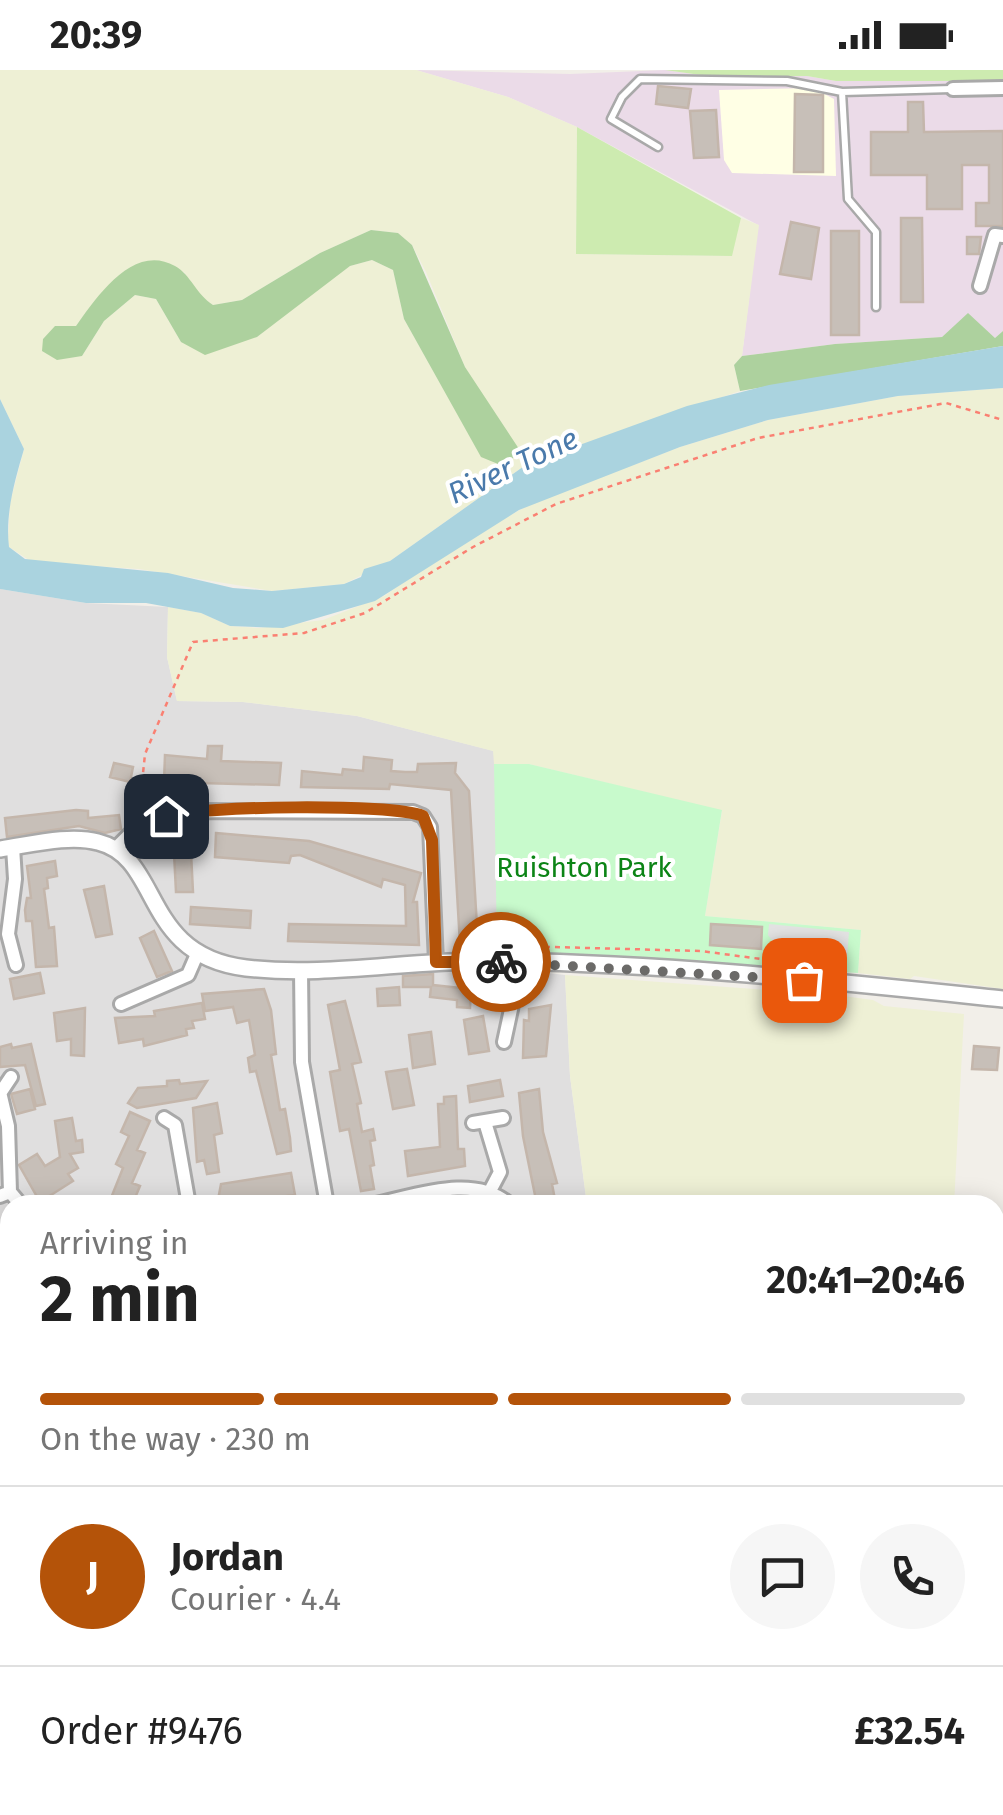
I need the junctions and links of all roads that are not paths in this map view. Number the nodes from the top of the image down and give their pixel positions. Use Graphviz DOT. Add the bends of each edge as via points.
graph roads {
  1 [pos="953,88"];
  2 [pos="1003,88"];
  3 [pos="842,92"];
  4 [pos="658,146"];
  5 [pos="1003,236"];
  6 [pos="980,286"];
  7 [pos="876,307"];
  8 [pos="6,848"];
  9 [pos="115,849"];
  10 [pos="198,952"];
  11 [pos="18,955"];
  12 [pos="436,962"];
  13 [pos="518,962"];
  14 [pos="301,970"];
  15 [pos="1003,1000"];
  16 [pos="121,1004"];
  17 [pos="504,1042"];
  18 [pos="11,1077"];
  19 [pos="0,1092"];
  20 [pos="503,1118"];
  21 [pos="173,1119"];
  22 [pos="490,1191"];
  23 [pos="5,1194"];
  24 [pos="187,1195"];
  25 [pos="325,1195"];
  26 [pos="427,1195"];
  27 [pos="496,1195"];
  1 -- 2 [label="street"];
  1 -- 3 [label="lane"];
  3 -- 4 [label="lane" via="787,80 640,80 610,120"];
  3 -- 7 [label="lane" via="848,199 876,232"];
  5 -- 6 [label="street" via="995,235"];
  8 -- 9 [label="street" via="78,841"];
  8 -- 11 [label="street" via="15,879 8,916"];
  9 -- 10 [label="street" via="132,864 164,924"];
  9 -- 12 [label="street" via="140,824 186,811 395,810 423,816 432,840"];
  10 -- 14 [label="street" via="243,968"];
  10 -- 16 [label="street" via="188,975"];
  12 -- 13 [label="street"];
  12 -- 14 [label="street"];
  13 -- 15 [label="street" via="762,976"];
  13 -- 17 [label="street"];
  14 -- 25 [label="street" via="302,1062"];
  18 -- 19 [label="street"];
  19 -- 23 [label="street" via="8,1126"];
  20 -- 22 [label="street" via="479,1123 500,1172"];
  21 -- 24 [label="street"];
  22 -- 26 [label="street"];
  22 -- 27 [label="street"];
}
